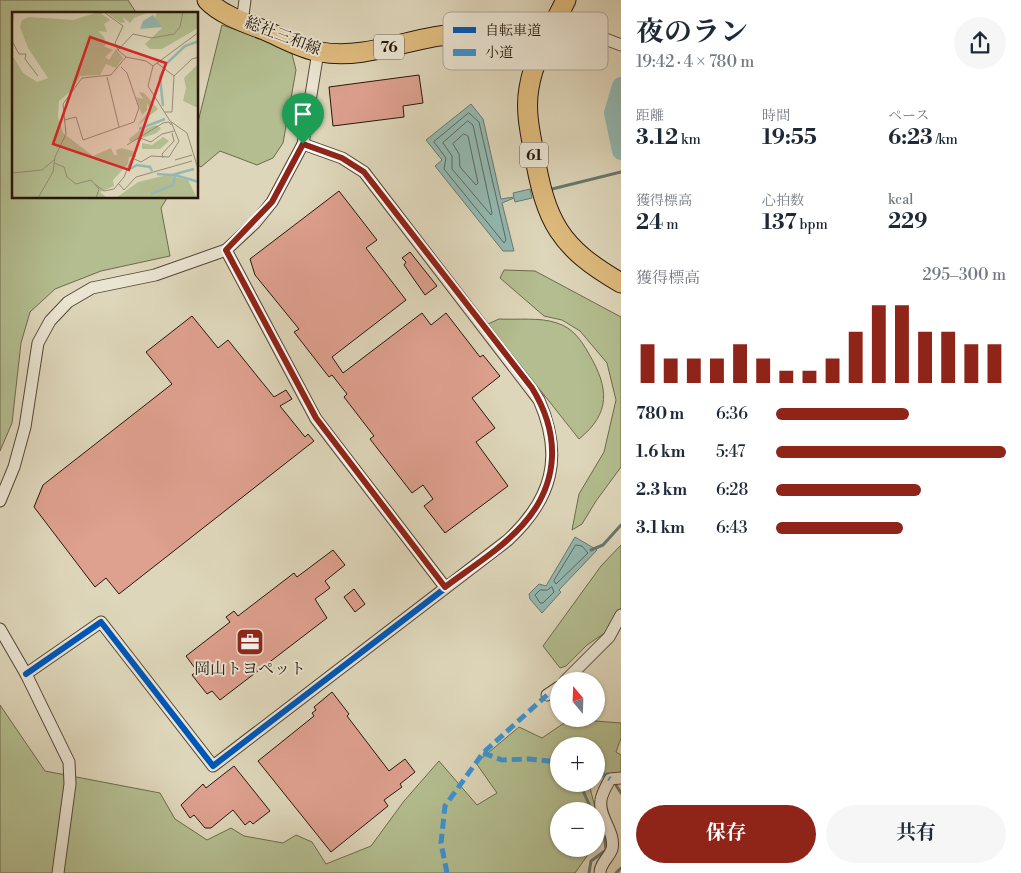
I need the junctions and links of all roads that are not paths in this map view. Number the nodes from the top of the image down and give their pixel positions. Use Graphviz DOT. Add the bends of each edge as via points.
graph roads {
  1 [pos="207,0"];
  2 [pos="245,0"];
  3 [pos="566,0"];
  4 [pos="560,12"];
  5 [pos="242,22"];
  6 [pos="443,35"];
  7 [pos="608,40"];
  8 [pos="621,45"];
  9 [pos="318,52"];
  10 [pos="534,70"];
  11 [pos="303,144"];
  12 [pos="226,250"];
  13 [pos="621,283"];
  14 [pos="0,502"];
  15 [pos="445,587"];
  16 [pos="621,616"];
  17 [pos="0,630"];
  18 [pos="573,672"];
  19 [pos="26,674"];
  20 [pos="550,693"];
  21 [pos="547,695"];
  22 [pos="613,780"];
  23 [pos="58,873"];
  24 [pos="600,873"];
  1 -- 5 [label="main road, 総社三和線 / 76"];
  2 -- 5 [label="street"];
  3 -- 4 [label="main road, 61"];
  5 -- 9 [label="main road, 総社三和線 / 76"];
  6 -- 9 [label="main road, 総社三和線 / 76" via="371,52 345,55"];
  7 -- 8 [label="street"];
  9 -- 11 [label="street"];
  10 -- 13 [label="main road, 61" via="529,89 528,121 548,213 576,253"];
  11 -- 12 [label="street" via="272,202"];
  11 -- 15 [label="street" via="342,158 364,172 532,388 548,423 551,468 537,509 508,540"];
  12 -- 14 [label="street" via="155,275 92,288 57,312 38,343 25,427"];
  12 -- 15 [label="street" via="316,418"];
  15 -- 19 [label="street" via="213,766 101,622"];
  16 -- 18 [label="street" via="608,638"];
  17 -- 19 [label="street"];
  19 -- 23 [label="street" via="71,771"];
  20 -- 21 [label="street"];
  22 -- 24 [label="street" via="601,799 601,812 612,841 612,850 602,863"];
}
